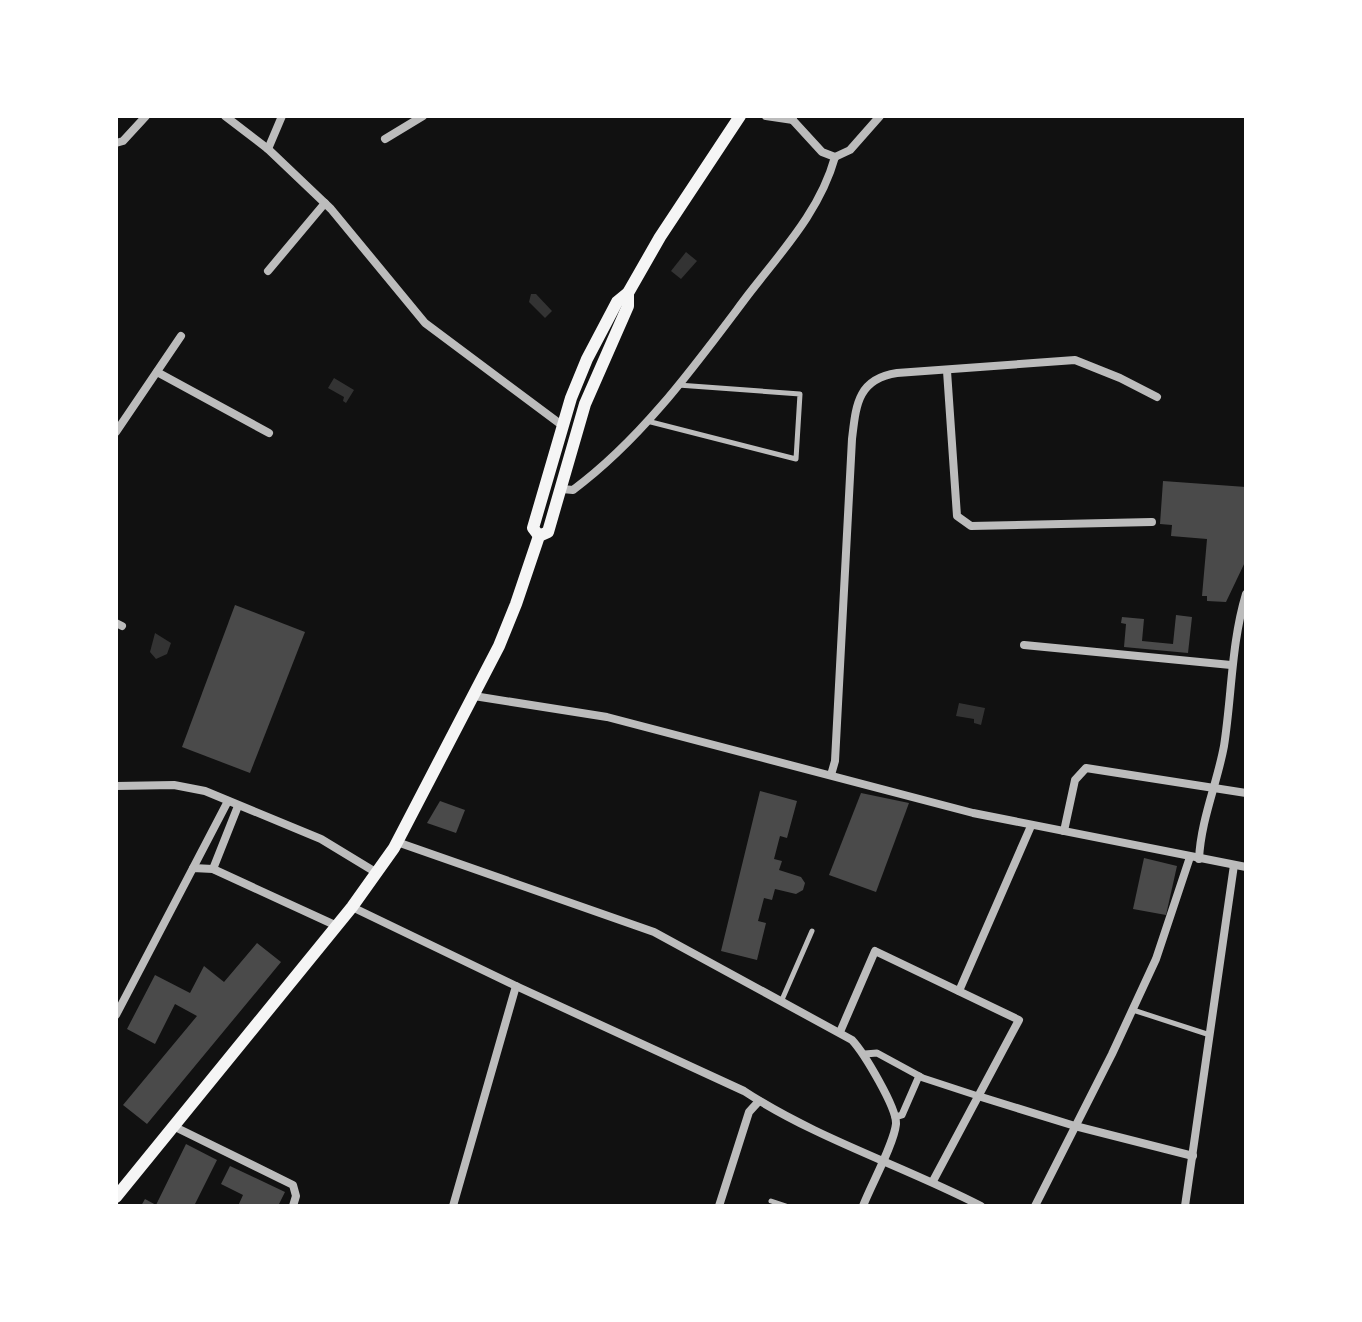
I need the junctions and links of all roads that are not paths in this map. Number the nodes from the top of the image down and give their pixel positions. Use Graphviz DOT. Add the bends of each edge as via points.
graph roads {
  1 [pos="146,116"];
  2 [pos="225,116"];
  3 [pos="282,116"];
  4 [pos="423,116"];
  5 [pos="766,116"];
  6 [pos="880,116"];
  7 [pos="792,117"];
  8 [pos="734,120"];
  9 [pos="385,139"];
  10 [pos="116,143"];
  11 [pos="268,149"];
  12 [pos="835,157"];
  13 [pos="325,203"];
  14 [pos="268,271"];
  15 [pos="628,293"];
  16 [pos="181,336"];
  17 [pos="947,371"];
  18 [pos="157,372"];
  19 [pos="678,385"];
  20 [pos="1157,397"];
  21 [pos="646,421"];
  22 [pos="563,426"];
  23 [pos="578,431"];
  24 [pos="116,432"];
  25 [pos="269,433"];
  26 [pos="546,483"];
  27 [pos="562,489"];
  28 [pos="1152,522"];
  29 [pos="539,536"];
  30 [pos="1246,594"];
  31 [pos="1024,645"];
  32 [pos="1231,665"];
  33 [pos="474,696"];
  34 [pos="831,775"];
  35 [pos="116,786"];
  36 [pos="1212,787"];
  37 [pos="1246,793"];
  38 [pos="228,801"];
  39 [pos="238,806"];
  40 [pos="1031,826"];
  41 [pos="1064,831"];
  42 [pos="397,842"];
  43 [pos="1195,858"];
  44 [pos="1234,865"];
  45 [pos="1246,867"];
  46 [pos="193,868"];
  47 [pos="213,869"];
  48 [pos="377,873"];
  49 [pos="352,907"];
  50 [pos="337,926"];
  51 [pos="812,931"];
  52 [pos="516,986"];
  53 [pos="959,991"];
  54 [pos="781,1002"];
  55 [pos="1132,1010"];
  56 [pos="116,1015"];
  57 [pos="840,1032"];
  58 [pos="1210,1035"];
  59 [pos="865,1054"];
  60 [pos="921,1077"];
  61 [pos="978,1096"];
  62 [pos="759,1101"];
  63 [pos="895,1117"];
  64 [pos="173,1126"];
  65 [pos="1075,1126"];
  66 [pos="1193,1156"];
  67 [pos="882,1159"];
  68 [pos="933,1181"];
  69 [pos="116,1197"];
  70 [pos="771,1201"];
  71 [pos="293,1206"];
  72 [pos="453,1206"];
  73 [pos="719,1206"];
  74 [pos="786,1206"];
  75 [pos="863,1206"];
  76 [pos="981,1206"];
  77 [pos="1035,1206"];
  78 [pos="1185,1206"];
  1 -- 10 [label="street"];
  2 -- 11 [label="street"];
  3 -- 11 [label="street"];
  4 -- 9 [label="street"];
  5 -- 7 [label="street"];
  6 -- 12 [label="street" via="850,150"];
  7 -- 12 [label="street" via="822,152"];
  8 -- 15 [label="main road"];
  11 -- 13 [label="street"];
  12 -- 19 [label="street" via="813,211"];
  13 -- 14 [label="street"];
  13 -- 22 [label="street" via="425,323"];
  15 -- 22 [label="main road" via="617,302 587,359"];
  15 -- 23 [label="main road" via="628,306"];
  16 -- 18 [label="street"];
  17 -- 20 [label="street" via="1075,360"];
  17 -- 28 [label="street" via="957,516 971,526"];
  17 -- 34 [label="street" via="883,375 870,383 856,406"];
  18 -- 24 [label="street"];
  18 -- 25 [label="street"];
  19 -- 21 [label="street"];
  19 -- 21 [label="lane" via="800,394 796,459"];
  21 -- 27 [label="street" via="584,482 573,490"];
  22 -- 23 [label="main road"];
  22 -- 26 [label="main road"];
  23 -- 27 [label="main road"];
  26 -- 27 [label="main road"];
  26 -- 29 [label="main road" via="533,528"];
  27 -- 29 [label="main road" via="548,532"];
  29 -- 33 [label="main road" via="516,604"];
  30 -- 32 [label="street"];
  31 -- 32 [label="street"];
  32 -- 36 [label="street" via="1224,741"];
  33 -- 34 [label="street" via="607,717"];
  33 -- 42 [label="main road"];
  34 -- 40 [label="street"];
  35 -- 38 [label="street" via="174,785"];
  36 -- 37 [label="street"];
  36 -- 41 [label="street" via="1086,768 1075,780"];
  36 -- 43 [label="street"];
  38 -- 39 [label="street"];
  38 -- 46 [label="street"];
  39 -- 47 [label="street"];
  39 -- 48 [label="street" via="321,839"];
  40 -- 41 [label="street"];
  40 -- 53 [label="street"];
  41 -- 43 [label="street"];
  42 -- 48 [label="main road"];
  42 -- 54 [label="street" via="654,932"];
  43 -- 44 [label="street"];
  43 -- 55 [label="street"];
  44 -- 45 [label="street"];
  44 -- 58 [label="street"];
  46 -- 47 [label="street"];
  46 -- 56 [label="street"];
  47 -- 50 [label="street"];
  48 -- 49 [label="main road"];
  49 -- 50 [label="main road"];
  49 -- 52 [label="street"];
  50 -- 64 [label="main road"];
  51 -- 54 [label="lane"];
  52 -- 62 [label="street"];
  52 -- 72 [label="street"];
  53 -- 57 [label="street" via="875,951"];
  53 -- 61 [label="street" via="1019,1020"];
  54 -- 57 [label="street"];
  55 -- 58 [label="lane"];
  55 -- 65 [label="street"];
  57 -- 59 [label="street"];
  58 -- 66 [label="street"];
  59 -- 60 [label="street" via="877,1053"];
  59 -- 63 [label="street"];
  60 -- 61 [label="street"];
  60 -- 63 [label="street" via="902,1115"];
  61 -- 65 [label="street"];
  61 -- 68 [label="street"];
  62 -- 67 [label="street"];
  62 -- 73 [label="street" via="749,1112"];
  63 -- 67 [label="street"];
  64 -- 69 [label="main road"];
  64 -- 71 [label="street" via="293,1185"];
  65 -- 66 [label="street"];
  65 -- 77 [label="street"];
  66 -- 78 [label="street"];
  67 -- 68 [label="street"];
  67 -- 75 [label="street"];
  68 -- 76 [label="street"];
  70 -- 74 [label="lane"];
}
